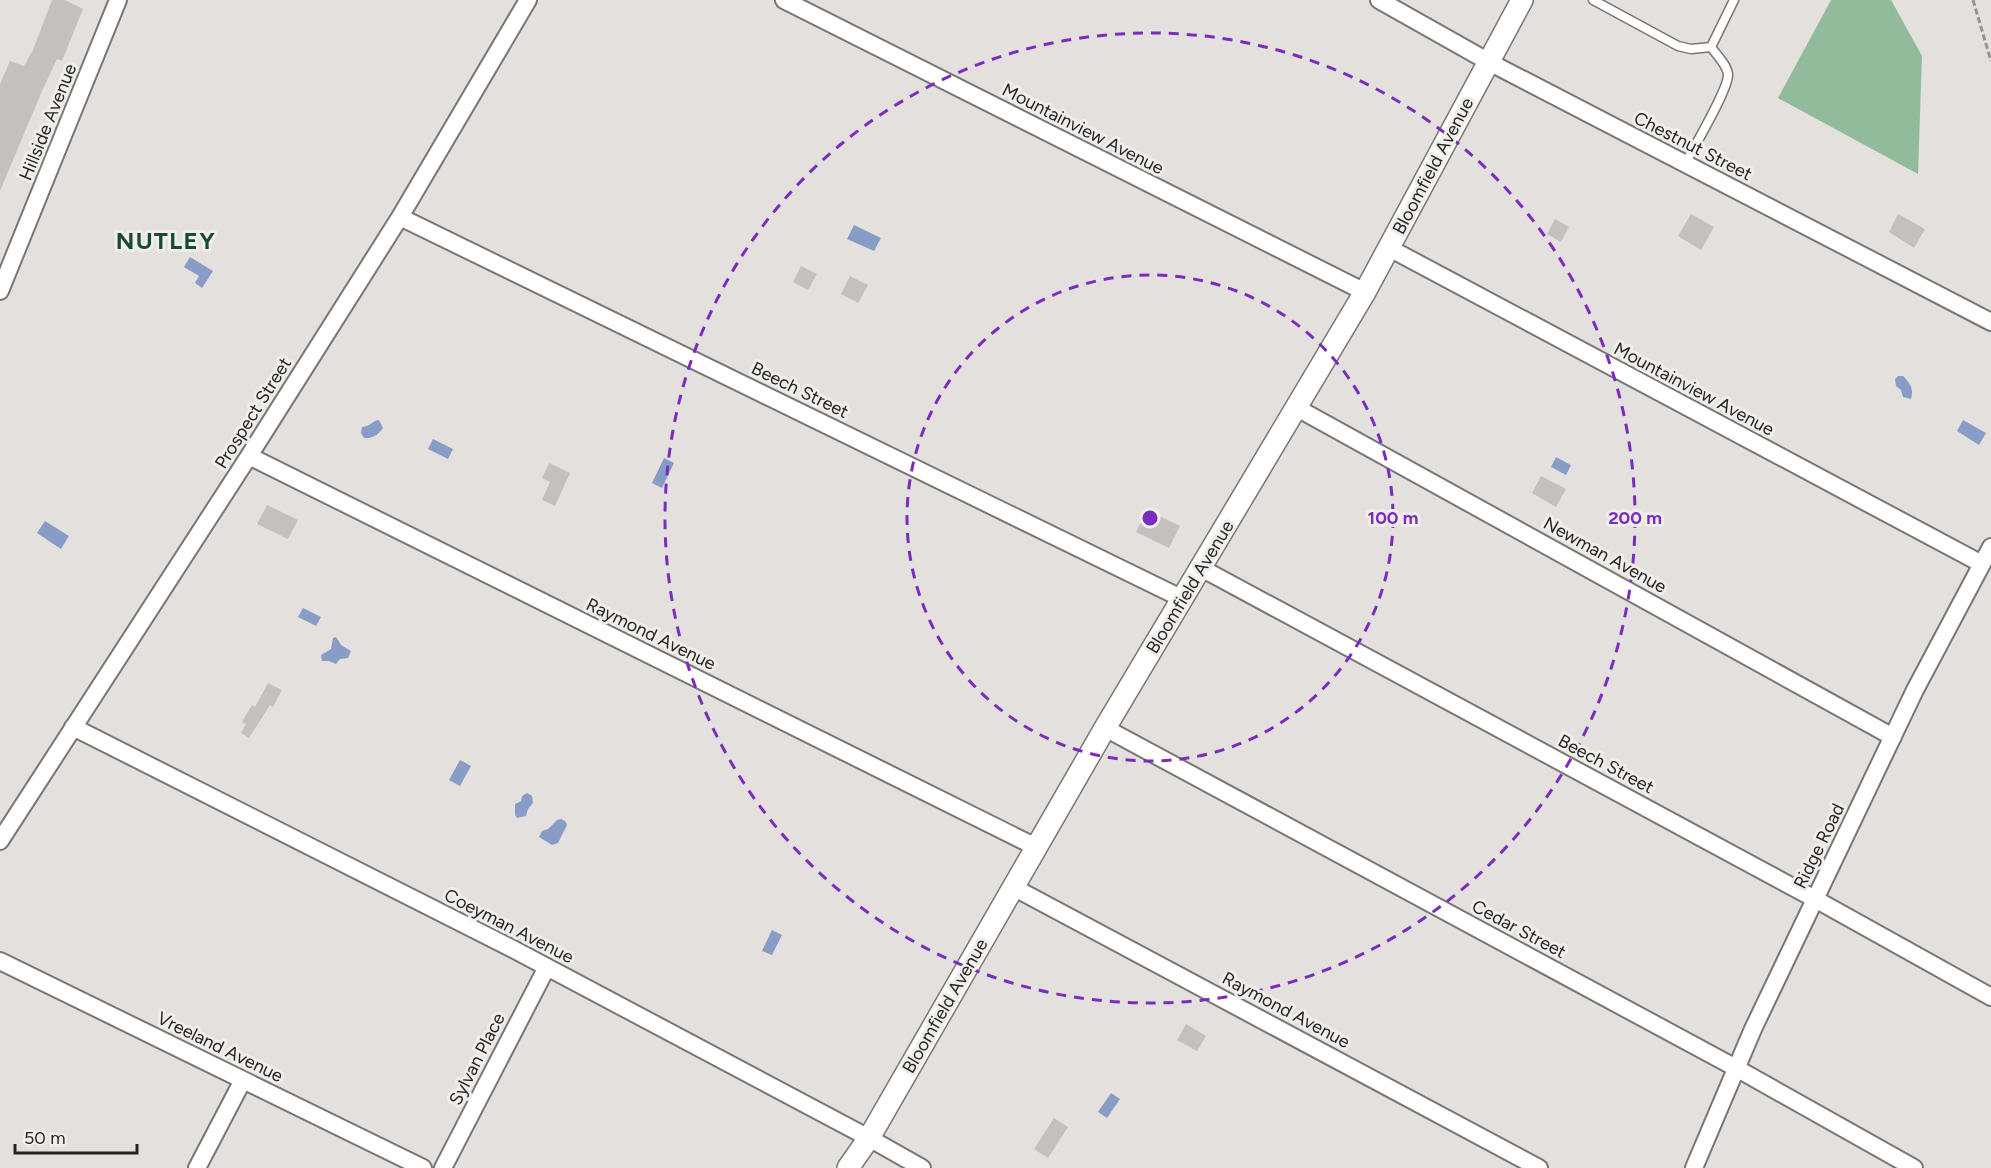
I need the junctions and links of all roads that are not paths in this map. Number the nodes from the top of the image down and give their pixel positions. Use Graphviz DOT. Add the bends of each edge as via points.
graph roads {
  1 [pos="118,0"];
  2 [pos="528,0"];
  3 [pos="784,0"];
  4 [pos="1379,0"];
  5 [pos="1522,0"];
  6 [pos="1593,0"];
  7 [pos="1734,0"];
  8 [pos="1711,47"];
  9 [pos="1489,62"];
  10 [pos="1685,164"];
  11 [pos="400,217"];
  12 [pos="1389,249"];
  13 [pos="0,291"];
  14 [pos="1365,292"];
  15 [pos="1991,322"];
  16 [pos="1298,408"];
  17 [pos="249,456"];
  18 [pos="1991,547"];
  19 [pos="1982,564"];
  20 [pos="1201,568"];
  21 [pos="1183,599"];
  22 [pos="74,728"];
  23 [pos="1105,728"];
  24 [pos="1893,737"];
  25 [pos="0,841"];
  26 [pos="1036,847"];
  27 [pos="1013,887"];
  28 [pos="1815,899"];
  29 [pos="0,961"];
  30 [pos="547,967"];
  31 [pos="1991,997"];
  32 [pos="1736,1068"];
  33 [pos="243,1080"];
  34 [pos="869,1138"];
  35 [pos="197,1168"];
  36 [pos="423,1168"];
  37 [pos="443,1168"];
  38 [pos="848,1168"];
  39 [pos="922,1168"];
  40 [pos="1539,1168"];
  41 [pos="1694,1168"];
  42 [pos="1914,1168"];
  1 -- 13 [label="street, Hillside Avenue"];
  2 -- 11 [label="street, Prospect Street"];
  3 -- 14 [label="street, Mountainview Avenue"];
  4 -- 9 [label="street, Chestnut Street"];
  5 -- 9 [label="street, Bloomfield Avenue"];
  6 -- 8 [label="lane" via="1678,46"];
  7 -- 8 [label="lane"];
  8 -- 10 [label="lane" via="1728,77"];
  9 -- 10 [label="street, Chestnut Street"];
  9 -- 12 [label="street, Bloomfield Avenue"];
  10 -- 15 [label="street, Chestnut Street"];
  11 -- 17 [label="street, Prospect Street"];
  11 -- 21 [label="street, Beech Street"];
  12 -- 14 [label="street, Bloomfield Avenue"];
  12 -- 19 [label="street, Mountainview Avenue"];
  14 -- 16 [label="street, Bloomfield Avenue"];
  16 -- 20 [label="street, Bloomfield Avenue"];
  16 -- 24 [label="street, Newman Avenue"];
  17 -- 22 [label="street, Prospect Street"];
  17 -- 26 [label="street, Raymond Avenue"];
  18 -- 19 [label="street, Ridge Road"];
  19 -- 24 [label="street, Ridge Road"];
  20 -- 21 [label="street, Bloomfield Avenue"];
  20 -- 28 [label="street, Beech Street"];
  21 -- 23 [label="street, Bloomfield Avenue"];
  22 -- 25 [label="street, Prospect Street"];
  22 -- 30 [label="street, Coeyman Avenue"];
  23 -- 26 [label="street, Bloomfield Avenue"];
  23 -- 32 [label="street, Cedar Street"];
  24 -- 28 [label="street, Ridge Road"];
  26 -- 27 [label="street, Bloomfield Avenue"];
  27 -- 34 [label="street, Bloomfield Avenue"];
  27 -- 40 [label="street, Raymond Avenue"];
  28 -- 31 [label="street, Beech Street"];
  28 -- 32 [label="street, Ridge Road"];
  29 -- 33 [label="street, Vreeland Avenue"];
  30 -- 34 [label="street, Coeyman Avenue"];
  30 -- 37 [label="street, Sylvan Place"];
  32 -- 41 [label="street, Ridge Road"];
  32 -- 42 [label="street, Cedar Street"];
  33 -- 35 [label="street"];
  33 -- 36 [label="street, Vreeland Avenue"];
  34 -- 38 [label="street, Bloomfield Avenue"];
  34 -- 39 [label="street, Coeyman Avenue"];
}
